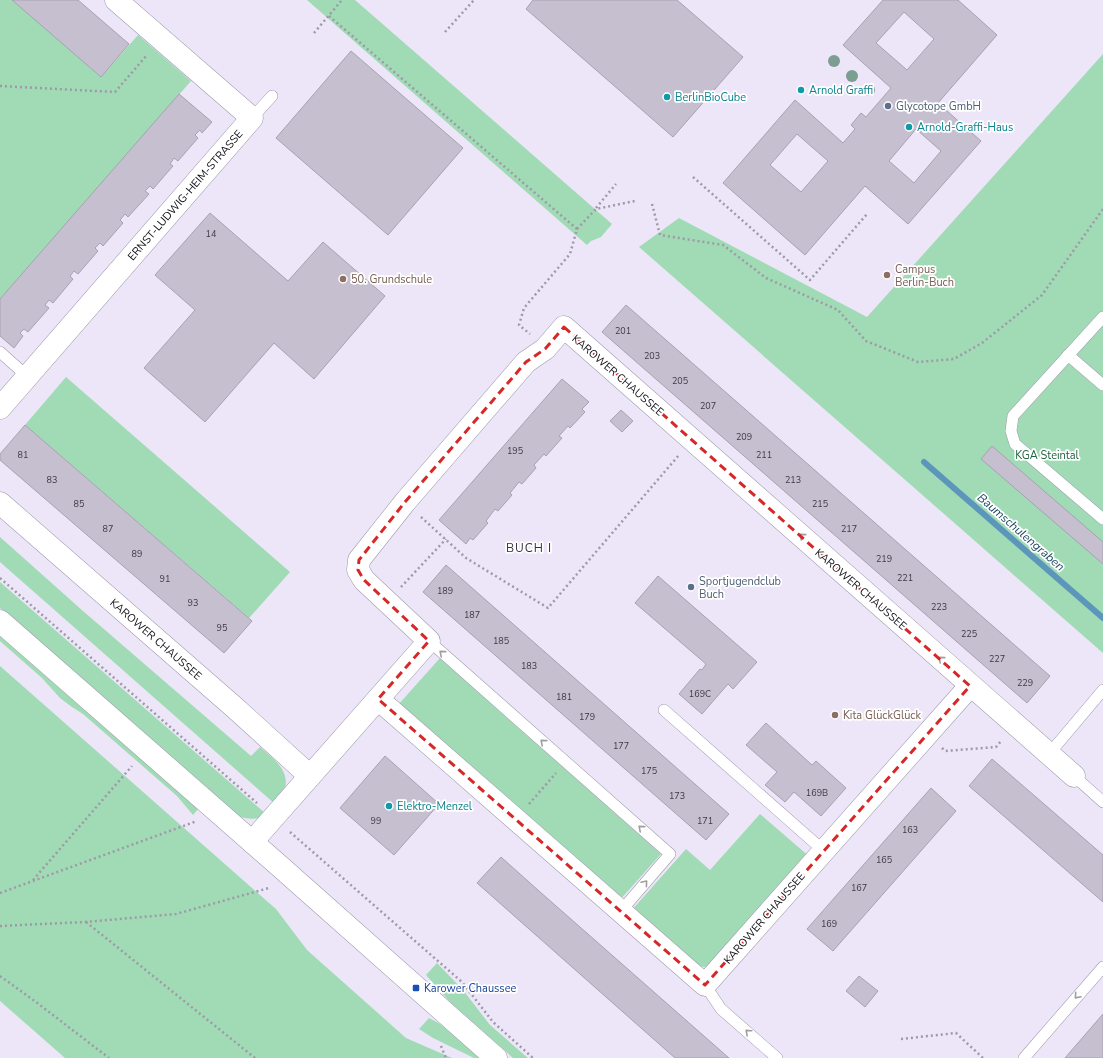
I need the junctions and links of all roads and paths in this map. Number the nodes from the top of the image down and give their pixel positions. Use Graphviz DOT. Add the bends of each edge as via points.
graph roads {
  1 [pos="116,0"];
  2 [pos="342,0"];
  3 [pos="474,0"];
  4 [pos="329,16"];
  5 [pos="445,32"];
  6 [pos="314,33"];
  7 [pos="151,52"];
  8 [pos="0,86"];
  9 [pos="272,96"];
  10 [pos="252,118"];
  11 [pos="694,177"];
  12 [pos="616,184"];
  13 [pos="635,201"];
  14 [pos="652,204"];
  15 [pos="596,209"];
  16 [pos="1103,209"];
  17 [pos="867,214"];
  18 [pos="577,229"];
  19 [pos="1103,316"];
  20 [pos="546,349"];
  21 [pos="0,352"];
  22 [pos="1068,356"];
  23 [pos="28,377"];
  24 [pos="1103,386"];
  25 [pos="0,408"];
  26 [pos="692,439"];
  27 [pos="405,502"];
  28 [pos="0,503"];
  29 [pos="1103,519"];
  30 [pos="446,539"];
  31 [pos="387,602"];
  32 [pos="0,621"];
  33 [pos="429,641"];
  34 [pos="970,686"];
  35 [pos="1103,690"];
  36 [pos="378,699"];
  37 [pos="664,710"];
  38 [pos="1015,725"];
  39 [pos="927,734"];
  40 [pos="1049,754"];
  41 [pos="566,762"];
  42 [pos="135,763"];
  43 [pos="310,776"];
  44 [pos="1074,776"];
  45 [pos="1103,802"];
  46 [pos="515,820"];
  47 [pos="197,821"];
  48 [pos="252,842"];
  49 [pos="824,851"];
  50 [pos="33,880"];
  51 [pos="269,888"];
  52 [pos="0,893"];
  53 [pos="621,911"];
  54 [pos="86,922"];
  55 [pos="0,926"];
  56 [pos="1103,967"];
  57 [pos="0,976"];
  58 [pos="705,985"];
  59 [pos="901,1039"];
  60 [pos="441,1046"];
  61 [pos="109,1058"];
  62 [pos="254,1058"];
  63 [pos="446,1058"];
  64 [pos="496,1058"];
  65 [pos="777,1058"];
  66 [pos="982,1058"];
  67 [pos="1024,1058"];
  1 -- 10 [label="street"];
  2 -- 4 [label="path"];
  3 -- 5 [label="path"];
  4 -- 6 [label="path"];
  4 -- 18 [label="path"];
  7 -- 8 [label="path" via="115,92"];
  9 -- 10 [label="lane"];
  10 -- 23 [label="street, ERNST-LUDWIG-HEIM-STRASSE"];
  11 -- 17 [label="path" via="810,280"];
  12 -- 15 [label="path"];
  13 -- 15 [label="path"];
  14 -- 16 [label="path" via="660,236 722,245 766,278 838,310 866,341 918,362 954,359 982,343 1042,295"];
  15 -- 18 [label="path"];
  18 -- 20 [label="path" via="570,254 524,308 519,325"];
  19 -- 22 [label="lane"];
  20 -- 26 [label="street, KAROWER CHAUSSEE" via="564,327"];
  20 -- 27 [label="street, KAROWER CHAUSSEE" via="526,362"];
  21 -- 23 [label="lane"];
  22 -- 24 [label="lane"];
  22 -- 29 [label="lane" via="1013,416 1011,431 1015,444"];
  23 -- 25 [label="street, ERNST-LUDWIG-HEIM-STRASSE"];
  26 -- 30 [label="path" via="548,608 466,558"];
  34 -- 26 [label="street, KAROWER CHAUSSEE, one-way"];
  27 -- 30 [label="path"];
  27 -- 31 [label="street, KAROWER CHAUSSEE" via="359,560 358,570 364,580"];
  28 -- 43 [label="street, KAROWER CHAUSSEE"];
  30 -- 31 [label="path"];
  31 -- 33 [label="street, KAROWER CHAUSSEE"];
  32 -- 48 [label="street"];
  33 -- 36 [label="street"];
  41 -- 33 [label="lane, KAROWER CHAUSSEE, one-way"];
  34 -- 38 [label="street, KAROWER CHAUSSEE"];
  34 -- 39 [label="street, KAROWER CHAUSSEE"];
  35 -- 40 [label="lane"];
  36 -- 43 [label="street"];
  36 -- 46 [label="street"];
  37 -- 49 [label="lane"];
  38 -- 39 [label="path" via="996,747 945,751"];
  38 -- 40 [label="street, KAROWER CHAUSSEE"];
  39 -- 49 [label="street, KAROWER CHAUSSEE"];
  40 -- 44 [label="street, KAROWER CHAUSSEE"];
  41 -- 46 [label="path"];
  53 -- 41 [label="lane, KAROWER CHAUSSEE, one-way" via="670,854"];
  42 -- 50 [label="path"];
  43 -- 48 [label="street"];
  44 -- 45 [label="lane, KAROWER CHAUSSEE"];
  46 -- 53 [label="street"];
  47 -- 50 [label="path"];
  48 -- 64 [label="street"];
  49 -- 58 [label="street, KAROWER CHAUSSEE"];
  50 -- 52 [label="path"];
  51 -- 54 [label="path" via="176,914"];
  53 -- 58 [label="street"];
  54 -- 55 [label="path"];
  54 -- 62 [label="path"];
  56 -- 67 [label="lane, one-way"];
  57 -- 61 [label="path"];
  65 -- 58 [label="lane, one-way" via="721,1009"];
  59 -- 66 [label="path" via="956,1033"];
  60 -- 63 [label="path"];
}
